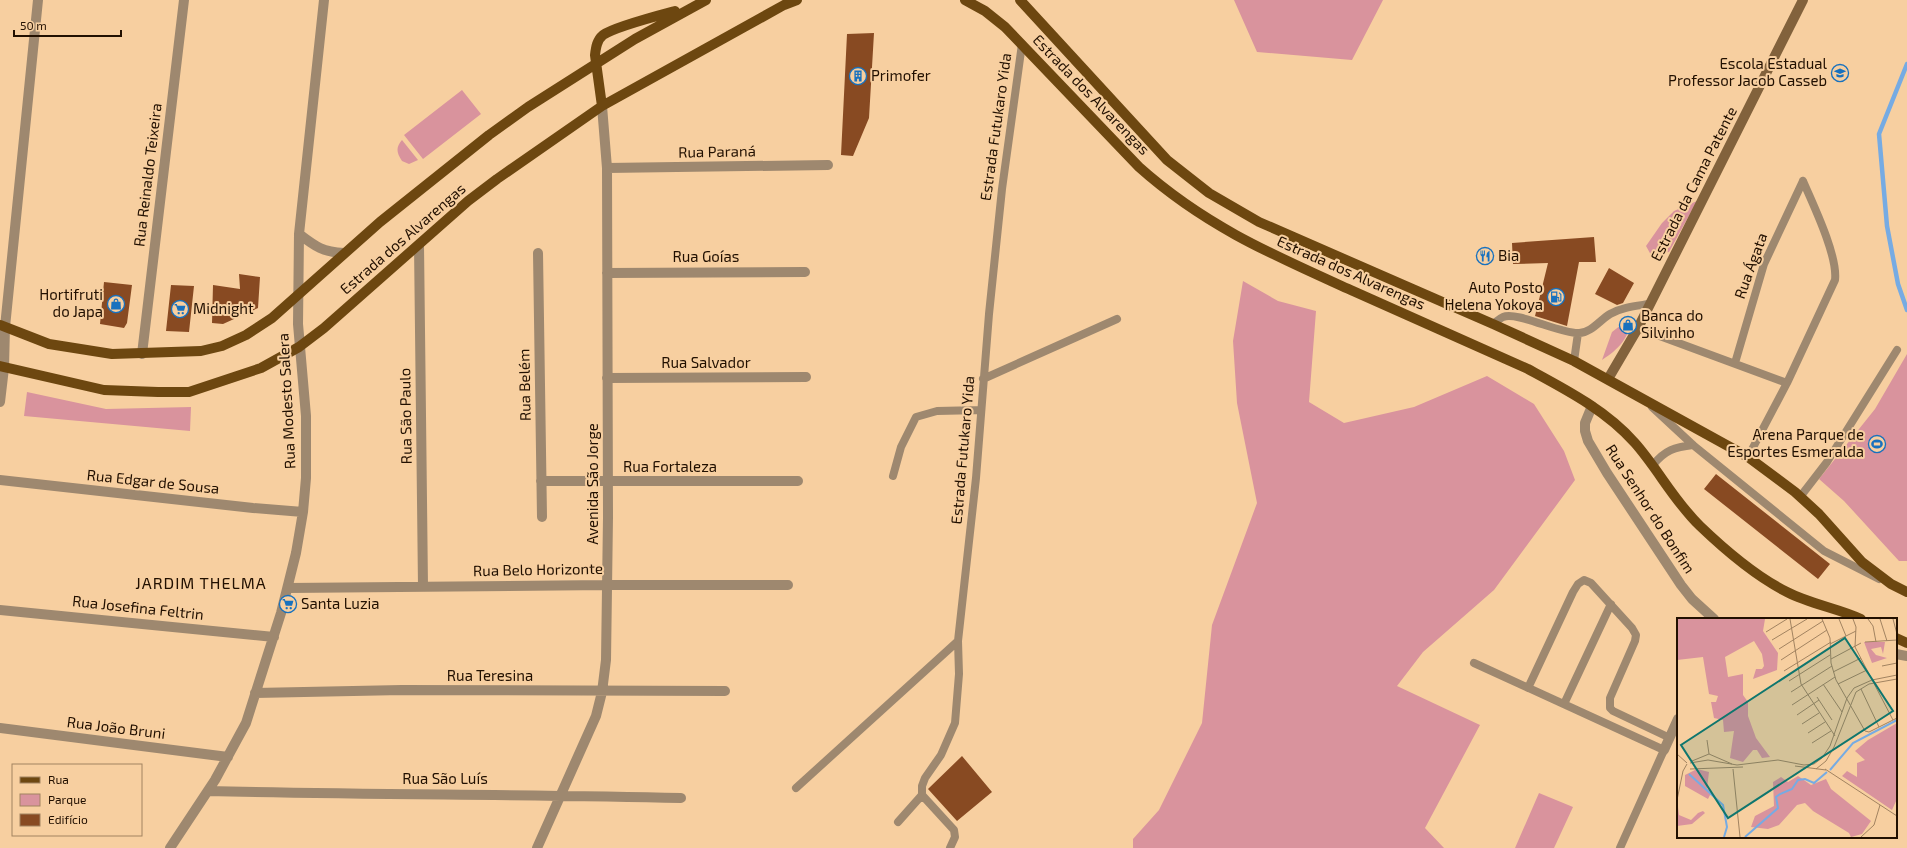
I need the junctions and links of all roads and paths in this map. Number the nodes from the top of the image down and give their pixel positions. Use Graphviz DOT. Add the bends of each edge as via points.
graph roads {
  1 [pos="38,0"];
  2 [pos="184,0"];
  3 [pos="324,0"];
  4 [pos="797,0"];
  5 [pos="965,0"];
  6 [pos="1020,0"];
  7 [pos="1802,0"];
  8 [pos="702,2"];
  9 [pos="1022,44"];
  10 [pos="596,65"];
  11 [pos="602,106"];
  12 [pos="828,165"];
  13 [pos="607,168"];
  14 [pos="299,234"];
  15 [pos="419,245"];
  16 [pos="538,252"];
  17 [pos="344,253"];
  18 [pos="805,272"];
  19 [pos="607,273"];
  20 [pos="298,296"];
  21 [pos="1649,304"];
  22 [pos="1117,319"];
  23 [pos="1493,324"];
  24 [pos="2,326"];
  25 [pos="1638,328"];
  26 [pos="1578,333"];
  27 [pos="299,347"];
  28 [pos="1897,350"];
  29 [pos="142,354"];
  30 [pos="1574,361"];
  31 [pos="1735,363"];
  32 [pos="2,367"];
  33 [pos="806,377"];
  34 [pos="607,378"];
  35 [pos="983,379"];
  36 [pos="1608,379"];
  37 [pos="1787,383"];
  38 [pos="0,402"];
  39 [pos="1648,402"];
  40 [pos="1592,406"];
  41 [pos="981,410"];
  42 [pos="1693,446"];
  43 [pos="1748,457"];
  44 [pos="1653,465"];
  45 [pos="893,476"];
  46 [pos="0,480"];
  47 [pos="541,481"];
  48 [pos="608,482"];
  49 [pos="798,482"];
  50 [pos="1800,497"];
  51 [pos="303,512"];
  52 [pos="542,517"];
  53 [pos="1891,584"];
  54 [pos="607,585"];
  55 [pos="788,585"];
  56 [pos="423,586"];
  57 [pos="288,588"];
  58 [pos="1907,592"];
  59 [pos="1611,604"];
  60 [pos="0,610"];
  61 [pos="1713,618"];
  62 [pos="1858,618"];
  63 [pos="274,636"];
  64 [pos="1897,639"];
  65 [pos="958,640"];
  66 [pos="1907,644"];
  67 [pos="1897,654"];
  68 [pos="1907,656"];
  69 [pos="1474,663"];
  70 [pos="1528,688"];
  71 [pos="602,692"];
  72 [pos="725,692"];
  73 [pos="255,693"];
  74 [pos="1564,704"];
  75 [pos="1677,721"];
  76 [pos="0,728"];
  77 [pos="1670,738"];
  78 [pos="1664,750"];
  79 [pos="228,757"];
  80 [pos="796,788"];
  81 [pos="208,791"];
  82 [pos="561,795"];
  83 [pos="922,795"];
  84 [pos="681,798"];
  85 [pos="898,822"];
  86 [pos="170,848"];
  87 [pos="537,848"];
  88 [pos="950,848"];
  89 [pos="1620,848"];
  1 -- 24 [label="street"];
  2 -- 29 [label="street, Rua Reinaldo Teixeira"];
  3 -- 14 [label="street, Rua Modesto Salera"];
  4 -- 11 [label="main road, Estrada dos Alvarengas" via="711,44"];
  5 -- 9 [label="main road, Estrada dos Alvarengas" via="994,18"];
  6 -- 23 [label="main road, Estrada dos Alvarengas" via="1167,160 1209,193 1258,222"];
  7 -- 21 [label="street, Estrada da Cama Patente"];
  8 -- 10 [label="main road, Estrada dos Alvarengas" via="635,39"];
  8 -- 10 [label="main road" via="615,29 604,35 596,47"];
  9 -- 35 [label="lane, Estrada Futukaro Yida" via="1001,197"];
  9 -- 40 [label="main road, Estrada dos Alvarengas" via="1138,167 1196,212 1261,249 1528,369"];
  10 -- 11 [label="main road"];
  10 -- 17 [label="main road, Estrada dos Alvarengas" via="528,107 489,135"];
  11 -- 13 [label="street, Avenida São Jorge"];
  11 -- 15 [label="main road, Estrada dos Alvarengas" via="468,201"];
  12 -- 13 [label="street, Rua Paraná"];
  13 -- 19 [label="street, Avenida São Jorge"];
  14 -- 17 [label="street" via="329,253"];
  14 -- 20 [label="street, Rua Modesto Salera"];
  15 -- 27 [label="main road, Estrada dos Alvarengas"];
  15 -- 56 [label="street, Rua São Paulo"];
  16 -- 47 [label="street, Rua Belém"];
  17 -- 20 [label="main road, Estrada dos Alvarengas"];
  18 -- 19 [label="street, Rua Goías"];
  19 -- 34 [label="street, Avenida São Jorge"];
  20 -- 27 [label="street, Rua Modesto Salera"];
  20 -- 29 [label="main road, Estrada dos Alvarengas" via="272,318 246,335 222,346 202,351"];
  21 -- 25 [label="street, Estrada da Cama Patente"];
  21 -- 26 [label="lane" via="1625,308 1610,314 1585,332"];
  22 -- 35 [label="lane"];
  23 -- 26 [label="lane" via="1504,316 1519,317 1540,325"];
  23 -- 30 [label="main road, Estrada dos Alvarengas"];
  24 -- 29 [label="main road, Estrada dos Alvarengas" via="49,344 112,354"];
  24 -- 32 [label="street"];
  25 -- 31 [label="lane"];
  25 -- 36 [label="street, Estrada da Cama Patente"];
  26 -- 30 [label="lane"];
  27 -- 32 [label="main road, Estrada dos Alvarengas" via="261,368 189,392 104,390"];
  27 -- 51 [label="street, Rua Modesto Salera" via="306,416"];
  28 -- 50 [label="lane" via="1827,462"];
  30 -- 36 [label="main road, Estrada dos Alvarengas"];
  31 -- 37 [label="lane"];
  31 -- 37 [label="lane, Rua Ágata" via="1764,264 1803,181 1818,214 1836,273 1833,286"];
  32 -- 38 [label="street"];
  33 -- 34 [label="street, Rua Salvador"];
  34 -- 48 [label="street, Avenida São Jorge"];
  35 -- 41 [label="lane, Estrada Futukaro Yida"];
  36 -- 39 [label="main road, Estrada dos Alvarengas"];
  37 -- 43 [label="lane"];
  39 -- 42 [label="lane"];
  39 -- 43 [label="main road, Estrada dos Alvarengas"];
  40 -- 44 [label="main road, Estrada dos Alvarengas" via="1634,442"];
  40 -- 61 [label="street, Rua Senhor do Bonfim" via="1584,432 1588,441 1681,586"];
  41 -- 45 [label="lane" via="937,411 916,417 901,447"];
  41 -- 65 [label="lane, Estrada Futukaro Yida"];
  42 -- 44 [label="lane" via="1667,450"];
  42 -- 53 [label="lane" via="1824,551"];
  43 -- 50 [label="main road, Estrada dos Alvarengas"];
  44 -- 62 [label="main road, Estrada dos Alvarengas" via="1675,497 1699,525 1766,579 1786,592"];
  46 -- 51 [label="street, Rua Edgar de Sousa"];
  47 -- 48 [label="street, Rua Fortaleza"];
  47 -- 52 [label="street, Rua Belém"];
  48 -- 49 [label="street, Rua Fortaleza"];
  48 -- 54 [label="street, Avenida São Jorge"];
  50 -- 53 [label="main road, Estrada dos Alvarengas" via="1862,562"];
  51 -- 57 [label="street, Rua Modesto Salera"];
  53 -- 58 [label="main road, Estrada dos Alvarengas"];
  54 -- 55 [label="street, Rua Belo Horizonte"];
  54 -- 56 [label="street, Rua Belo Horizonte"];
  54 -- 71 [label="street, Avenida São Jorge" via="606,660"];
  56 -- 57 [label="street, Rua Belo Horizonte"];
  57 -- 63 [label="street, Rua Modesto Salera"];
  59 -- 70 [label="lane" via="1590,583 1584,580 1578,584"];
  59 -- 74 [label="lane"];
  59 -- 77 [label="lane" via="1636,634 1610,698 1610,708"];
  60 -- 63 [label="street, Rua Josefina Feltrin"];
  63 -- 73 [label="street, Rua Modesto Salera"];
  64 -- 66 [label="main road"];
  65 -- 80 [label="lane"];
  65 -- 83 [label="lane, Estrada Futukaro Yida" via="959,674 955,723 942,755 925,778"];
  67 -- 68 [label="street"];
  69 -- 70 [label="lane"];
  70 -- 74 [label="lane"];
  71 -- 72 [label="street, Rua Teresina"];
  71 -- 73 [label="street, Rua Teresina" via="402,690"];
  71 -- 82 [label="street, Avenida São Jorge" via="596,716"];
  73 -- 79 [label="street, Rua Modesto Salera" via="246,723"];
  74 -- 78 [label="lane"];
  75 -- 77 [label="street"];
  76 -- 79 [label="street, Rua João Bruni"];
  77 -- 78 [label="street"];
  78 -- 89 [label="lane"];
  79 -- 81 [label="street, Rua Modesto Salera"];
  81 -- 82 [label="street, Rua São Luís" via="335,795"];
  81 -- 86 [label="street, Rua Modesto Salera"];
  82 -- 84 [label="street, Rua São Luís"];
  82 -- 87 [label="street, Avenida São Jorge"];
  83 -- 85 [label="lane"];
  83 -- 88 [label="lane" via="954,830 955,837"];
}
